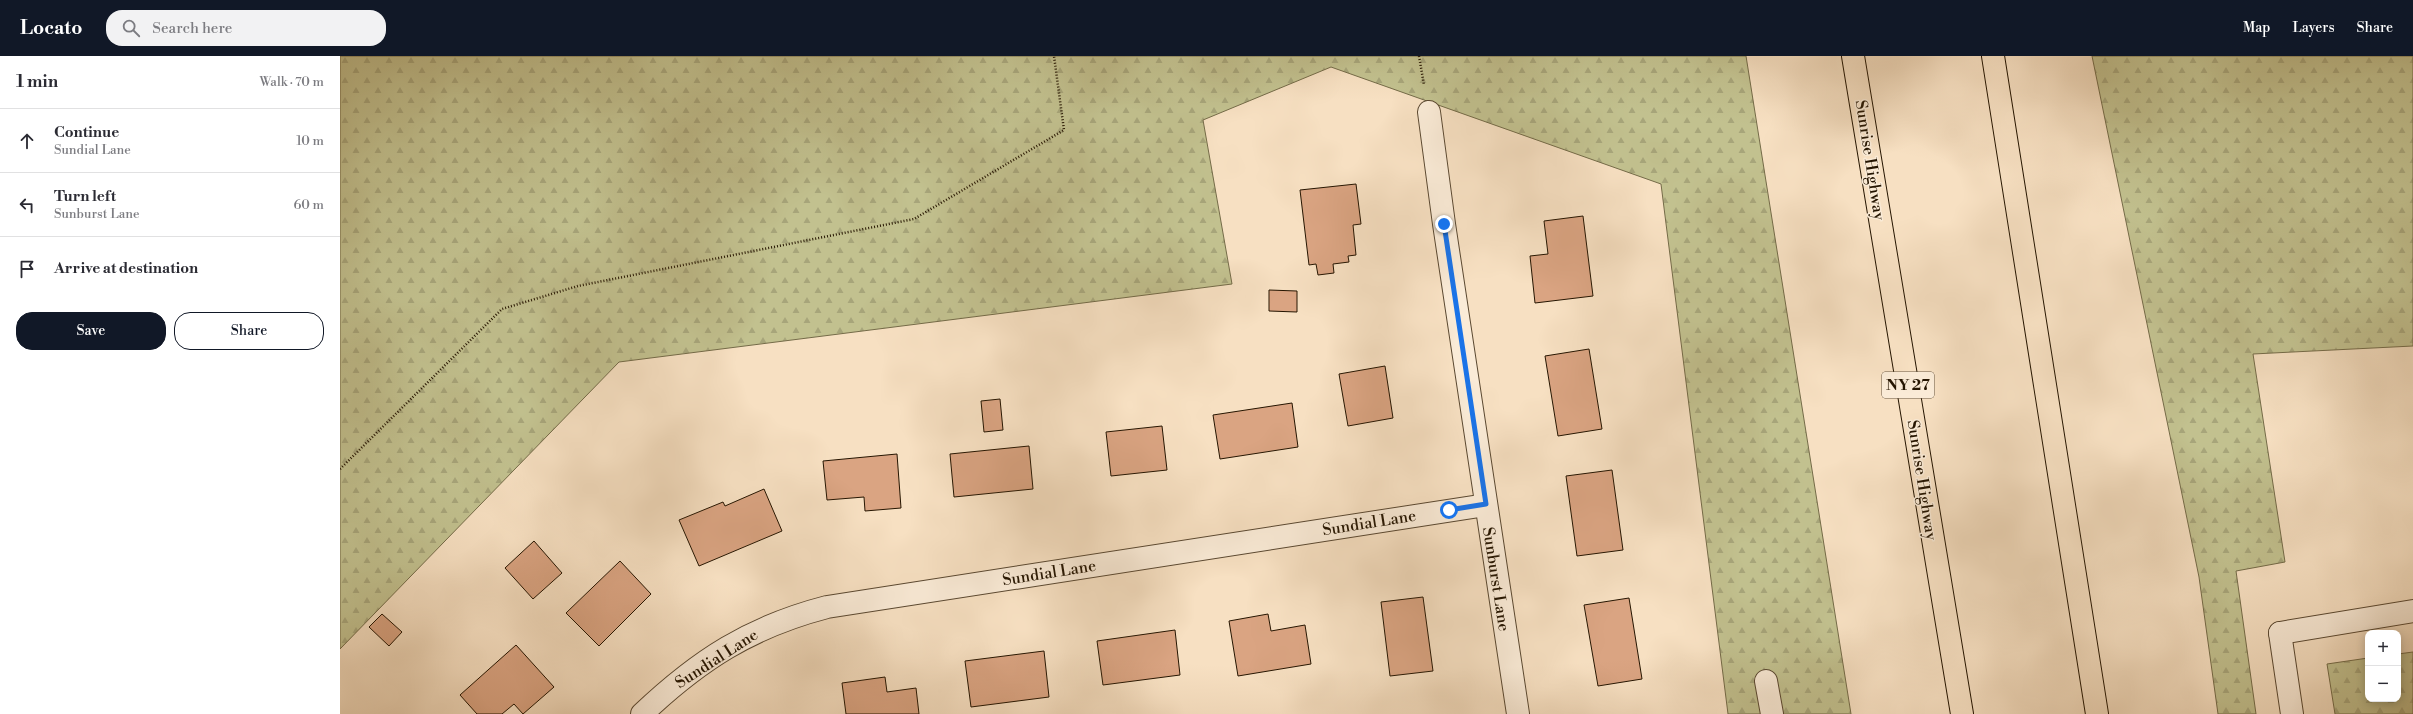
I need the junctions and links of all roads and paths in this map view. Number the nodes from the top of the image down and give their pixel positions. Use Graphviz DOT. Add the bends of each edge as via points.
graph roads {
  1 [pos="1054,56"];
  2 [pos="1854,56"];
  3 [pos="1993,56"];
  4 [pos="1429,112"];
  5 [pos="340,469"];
  6 [pos="1486,504"];
  7 [pos="2413,611"];
  8 [pos="1766,681"];
  9 [pos="642,714"];
  10 [pos="1518,714"];
  11 [pos="1772,714"];
  12 [pos="1962,714"];
  13 [pos="2097,714"];
  14 [pos="2292,714"];
  1 -- 5 [label="path" via="1064,130 914,219 578,286 502,309"];
  2 -- 12 [label="highway, Sunrise Highway / NY 27"];
  3 -- 13 [label="highway"];
  4 -- 6 [label="street, Sunburst Lane"];
  6 -- 9 [label="street, Sundial Lane" via="858,601 797,615 765,626 733,642 670,687"];
  6 -- 10 [label="street, Sunburst Lane"];
  7 -- 14 [label="street" via="2280,633"];
  8 -- 11 [label="street"];
}
